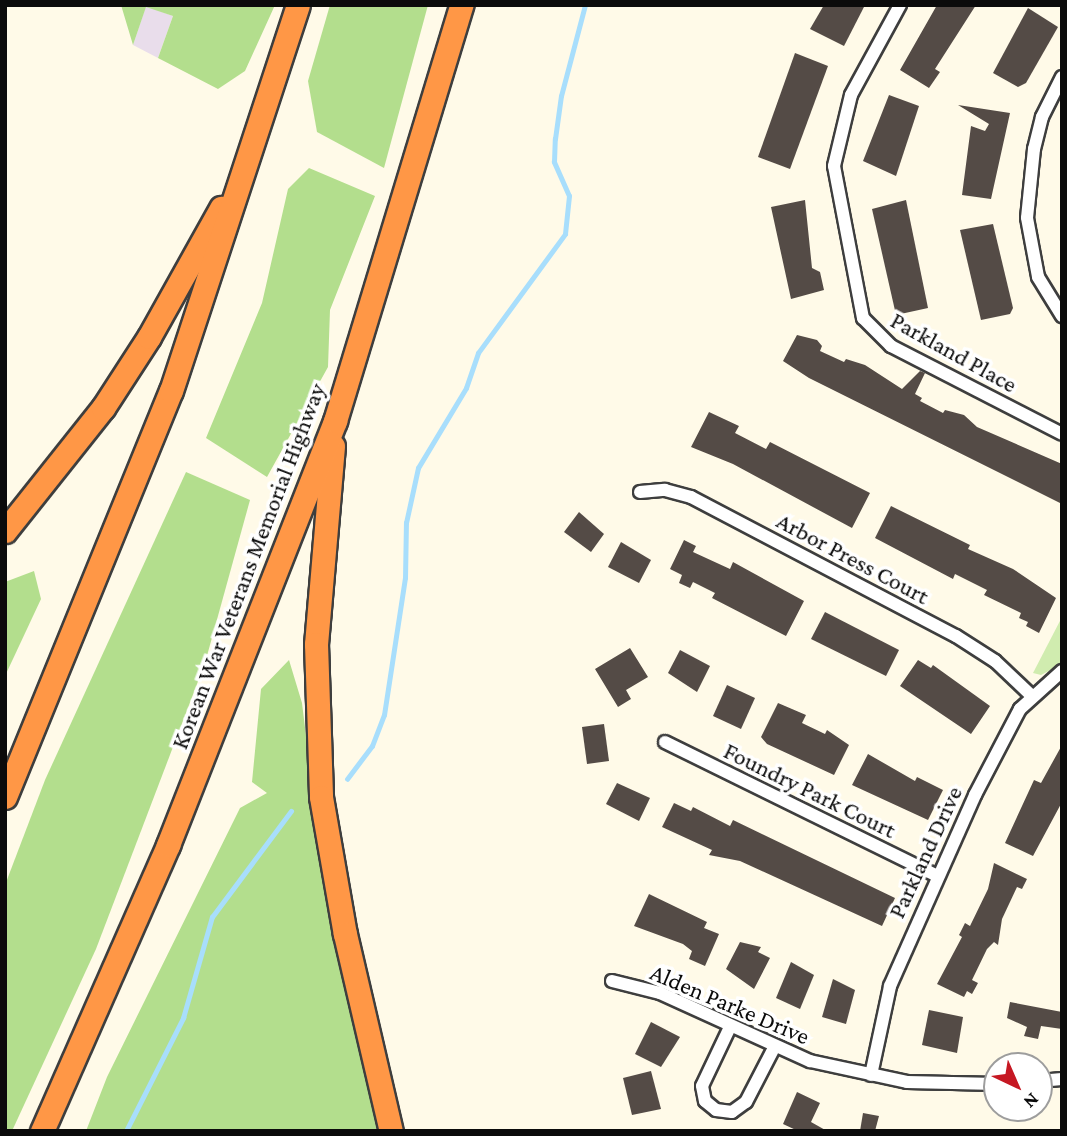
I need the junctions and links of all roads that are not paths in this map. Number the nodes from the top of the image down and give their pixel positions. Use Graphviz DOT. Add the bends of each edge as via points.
graph roads {
  1 [pos="298,5"];
  2 [pos="461,5"];
  3 [pos="900,5"];
  4 [pos="1062,76"];
  5 [pos="251,153"];
  6 [pos="1062,316"];
  7 [pos="335,421"];
  8 [pos="1062,434"];
  9 [pos="640,492"];
  10 [pos="5,531"];
  11 [pos="1062,671"];
  12 [pos="1032,696"];
  13 [pos="665,741"];
  14 [pos="5,797"];
  15 [pos="937,876"];
  16 [pos="612,981"];
  17 [pos="730,1027"];
  18 [pos="774,1048"];
  19 [pos="871,1074"];
  20 [pos="983,1085"];
  21 [pos="42,1131"];
  22 [pos="391,1131"];
  1 -- 5 [label="highway"];
  2 -- 7 [label="highway, Korean War Veterans Memorial Highway"];
  3 -- 8 [label="street, Parkland Place" via="851,95 834,166 863,318 891,346"];
  4 -- 6 [label="street" via="1042,117 1034,149 1027,218 1038,277"];
  5 -- 10 [label="highway" via="103,408"];
  5 -- 14 [label="highway" via="166,404"];
  7 -- 21 [label="highway, Korean War Veterans Memorial Highway" via="168,845"];
  7 -- 22 [label="highway" via="316,644 321,797 343,921"];
  9 -- 12 [label="street, Arbor Press Court" via="678,491 715,510 956,636 995,661"];
  11 -- 12 [label="street, Parkland Drive"];
  12 -- 15 [label="street, Parkland Drive" via="1004,733"];
  13 -- 15 [label="street, Foundry Park Court"];
  15 -- 19 [label="street, Parkland Drive" via="890,986"];
  16 -- 17 [label="street, Alden Parke Drive" via="645,987"];
  17 -- 18 [label="street, Alden Parke Drive"];
  17 -- 18 [label="street" via="702,1086 705,1101 716,1110 732,1111 746,1102"];
  18 -- 19 [label="street, Alden Parke Drive"];
  19 -- 20 [label="street, Alden Parke Drive" via="949,1086"];
}
